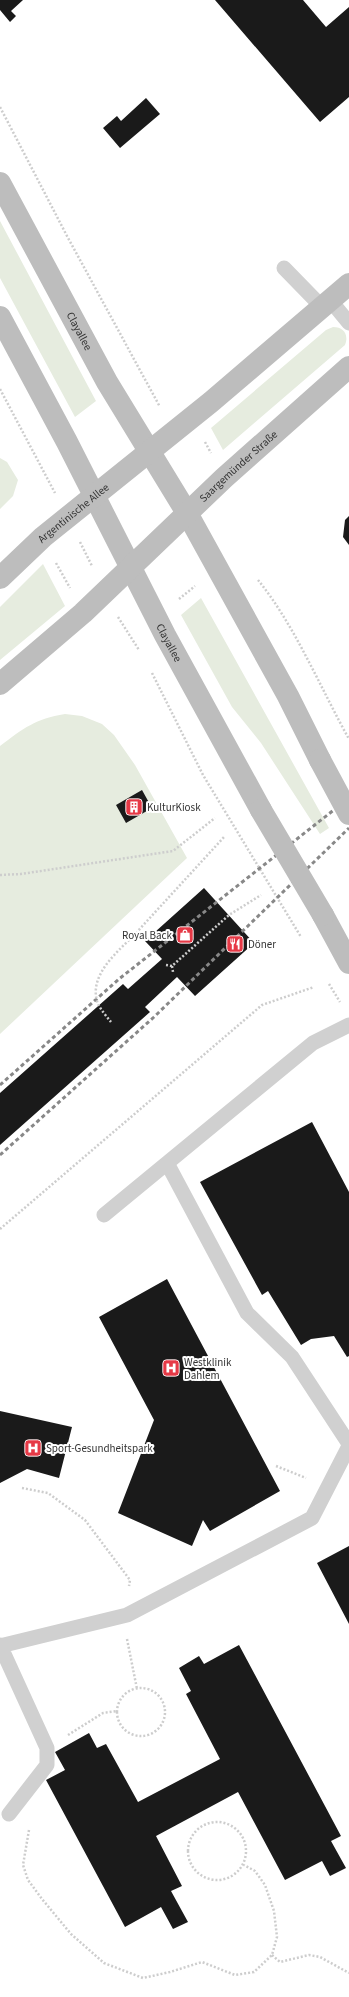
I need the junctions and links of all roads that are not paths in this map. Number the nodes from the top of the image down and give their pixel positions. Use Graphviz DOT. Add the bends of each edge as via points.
graph roads {
  1 [pos="0,183"];
  2 [pos="284,268"];
  3 [pos="349,284"];
  4 [pos="326,304"];
  5 [pos="0,317"];
  6 [pos="349,323"];
  7 [pos="349,367"];
  8 [pos="150,451"];
  9 [pos="94,495"];
  10 [pos="187,513"];
  11 [pos="130,568"];
  12 [pos="0,578"];
  13 [pos="0,684"];
  14 [pos="349,814"];
  15 [pos="349,963"];
  16 [pos="349,1025"];
  17 [pos="167,1163"];
  18 [pos="104,1215"];
  19 [pos="349,1445"];
  20 [pos="0,1645"];
  21 [pos="10,1814"];
  1 -- 8 [label="main road, Clayallee" via="107,382"];
  2 -- 4 [label="lane"];
  3 -- 4 [label="main road"];
  4 -- 6 [label="lane"];
  4 -- 8 [label="main road"];
  5 -- 9 [label="main road, Clayallee"];
  7 -- 10 [label="main road, Saargemünder Straße"];
  8 -- 9 [label="main road, Argentinische Allee"];
  8 -- 10 [label="main road, Clayallee"];
  9 -- 11 [label="main road, Clayallee"];
  9 -- 12 [label="main road, Argentinische Allee" via="43,537"];
  10 -- 11 [label="main road, Saargemünder Straße"];
  10 -- 14 [label="main road, Clayallee, bridge" via="288,696"];
  11 -- 13 [label="main road" via="64,631"];
  11 -- 15 [label="main road, Clayallee, bridge" via="261,810"];
  16 -- 17 [label="lane" via="313,1044"];
  17 -- 18 [label="lane"];
  17 -- 19 [label="lane" via="247,1313 292,1357"];
  19 -- 20 [label="lane" via="312,1518 127,1615"];
  20 -- 21 [label="lane" via="47,1748 47,1765"];
}
